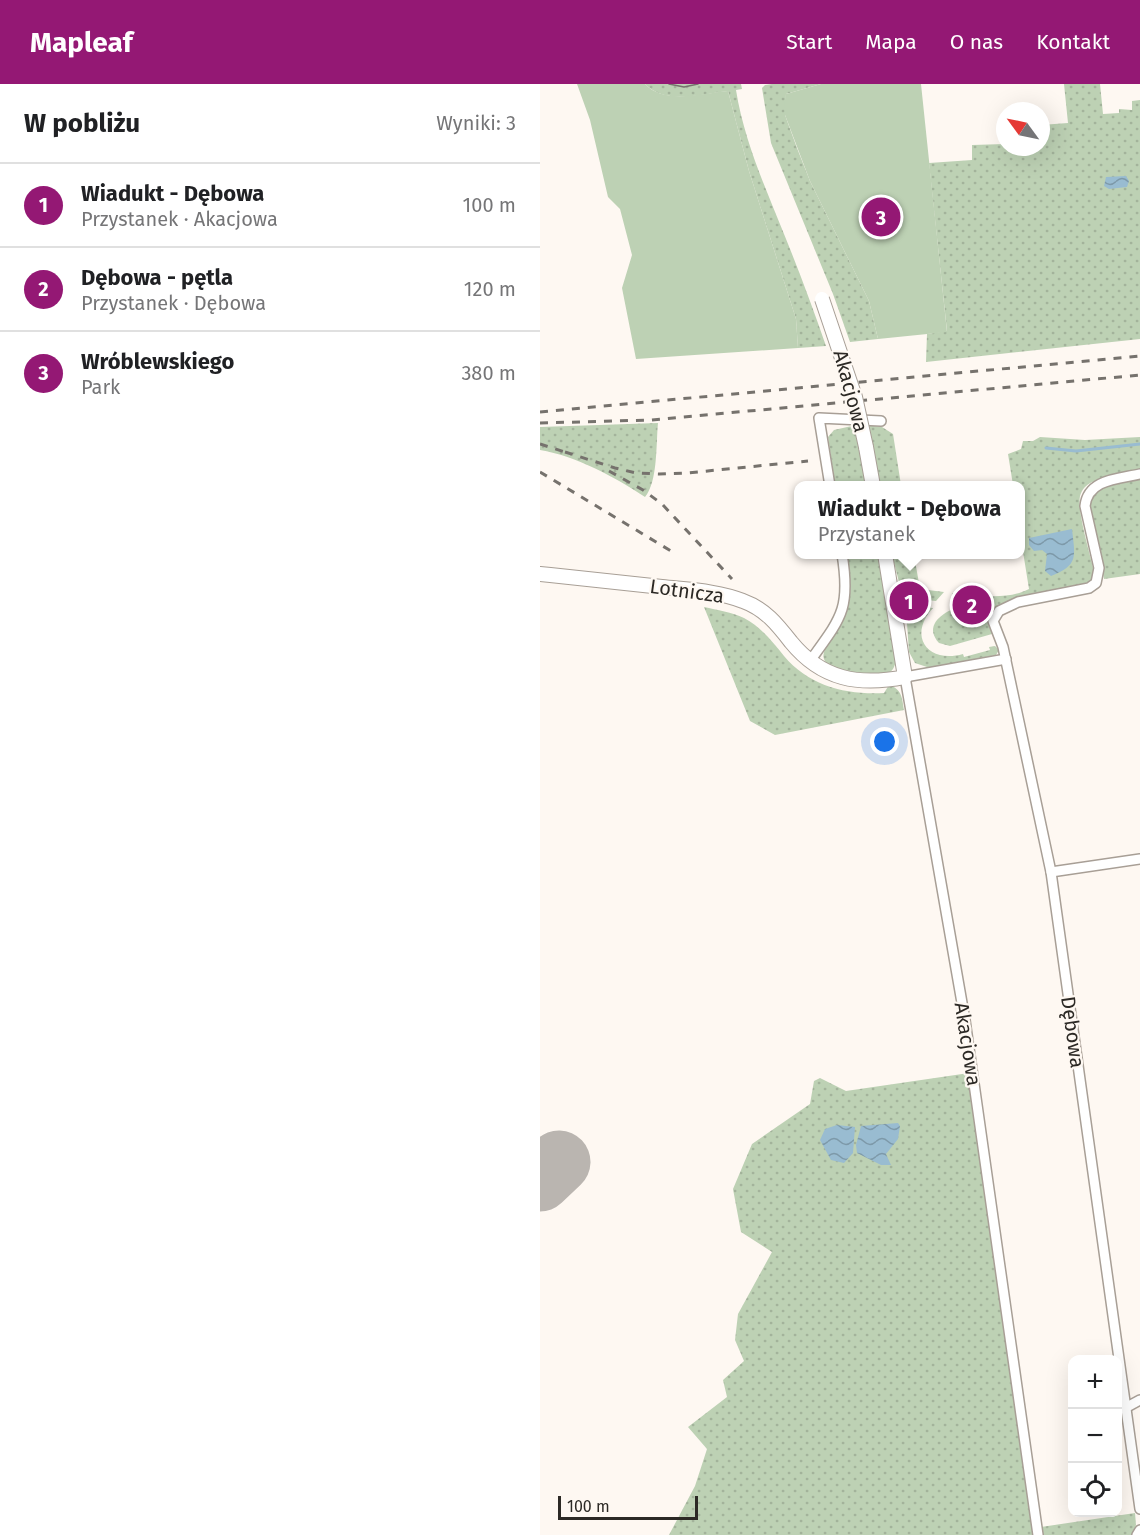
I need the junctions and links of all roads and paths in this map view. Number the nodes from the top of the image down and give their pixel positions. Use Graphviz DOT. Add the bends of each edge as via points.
graph roads {
  1 [pos="822,299"];
  2 [pos="881,422"];
  3 [pos="1140,474"];
  4 [pos="829,481"];
  5 [pos="872,481"];
  6 [pos="843,559"];
  7 [pos="886,559"];
  8 [pos="540,574"];
  9 [pos="1006,659"];
  10 [pos="810,661"];
  11 [pos="905,677"];
  12 [pos="1140,859"];
  13 [pos="1051,872"];
  14 [pos="1140,1400"];
  15 [pos="1127,1407"];
  16 [pos="1140,1509"];
  17 [pos="1140,1530"];
  18 [pos="1038,1535"];
  19 [pos="1137,1535"];
  1 -- 5 [label="street, Akacjowa, bridge" via="855,398"];
  2 -- 4 [label="street" via="819,418"];
  3 -- 9 [label="street, Dębowa" via="1098,484 1086,497 1099,568 1096,583 1089,588 1018,602 999,611 993,621"];
  6 -- 10 [label="street" via="846,596 842,612"];
  7 -- 11 [label="street, Akacjowa"];
  8 -- 10 [label="street, Lotnicza" via="704,592 742,600 769,616"];
  9 -- 11 [label="street"];
  9 -- 13 [label="street, Dębowa"];
  10 -- 11 [label="street" via="828,673 852,680 872,682"];
  11 -- 18 [label="street, Akacjowa" via="967,1030"];
  12 -- 13 [label="street"];
  13 -- 15 [label="street, Dębowa"];
  14 -- 15 [label="street"];
  15 -- 16 [label="street, Dębowa"];
  17 -- 19 [label="street"];
}
